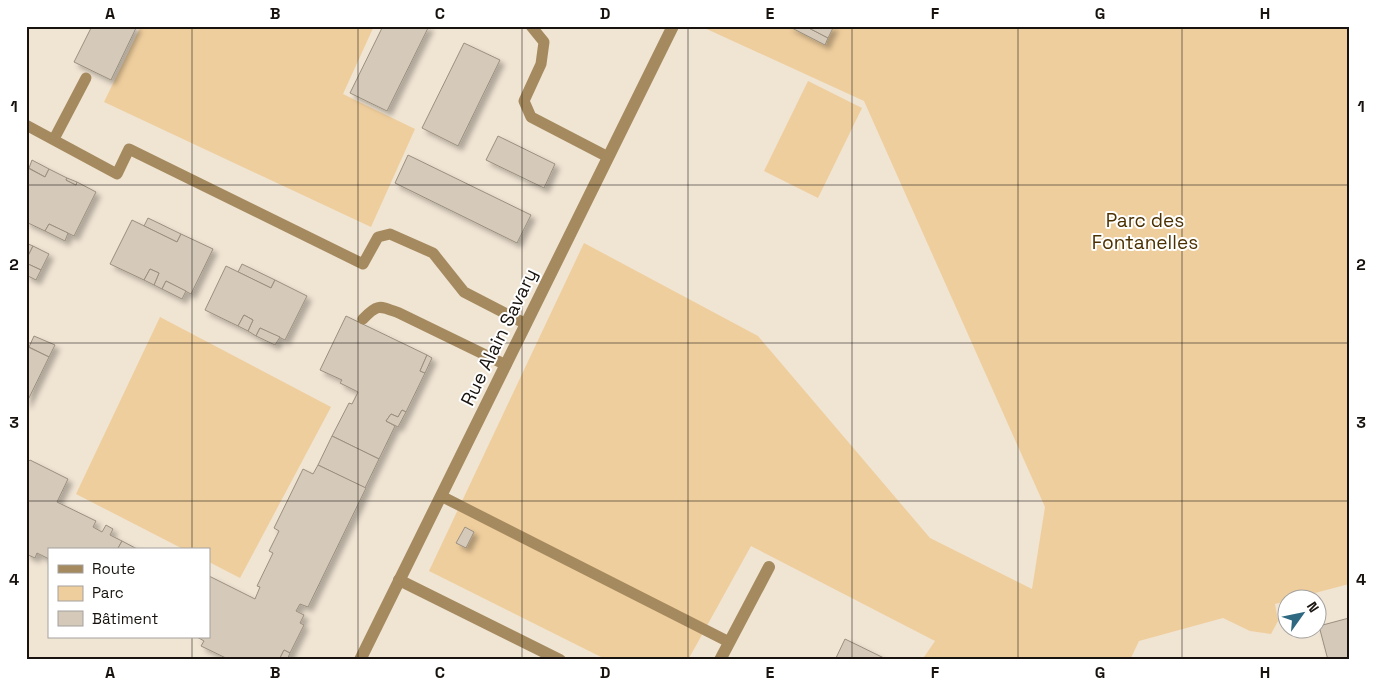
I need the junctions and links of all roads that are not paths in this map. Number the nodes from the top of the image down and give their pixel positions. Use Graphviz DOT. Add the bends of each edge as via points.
graph roads {
  1 [pos="531,26"];
  2 [pos="669,28"];
  3 [pos="86,78"];
  4 [pos="26,125"];
  5 [pos="54,139"];
  6 [pos="608,157"];
  7 [pos="364,319"];
  8 [pos="526,324"];
  9 [pos="506,365"];
  10 [pos="441,496"];
  11 [pos="769,567"];
  12 [pos="399,580"];
  13 [pos="729,642"];
  14 [pos="360,660"];
  15 [pos="560,660"];
  16 [pos="720,660"];
  1 -- 6 [label="lane" via="544,42 541,64 524,101 531,118"];
  2 -- 6 [label="street, Rue Alain Savary"];
  3 -- 5 [label="lane"];
  4 -- 5 [label="lane"];
  5 -- 8 [label="lane" via="116,174 129,149 363,264 378,237 390,234 432,253 464,292"];
  6 -- 8 [label="street, Rue Alain Savary"];
  7 -- 9 [label="lane" via="380,307 399,313"];
  8 -- 9 [label="street, Rue Alain Savary"];
  9 -- 10 [label="street, Rue Alain Savary"];
  10 -- 12 [label="street, Rue Alain Savary"];
  10 -- 13 [label="lane"];
  11 -- 13 [label="street"];
  12 -- 14 [label="street, Rue Alain Savary"];
  12 -- 15 [label="street"];
  13 -- 16 [label="street"];
}
